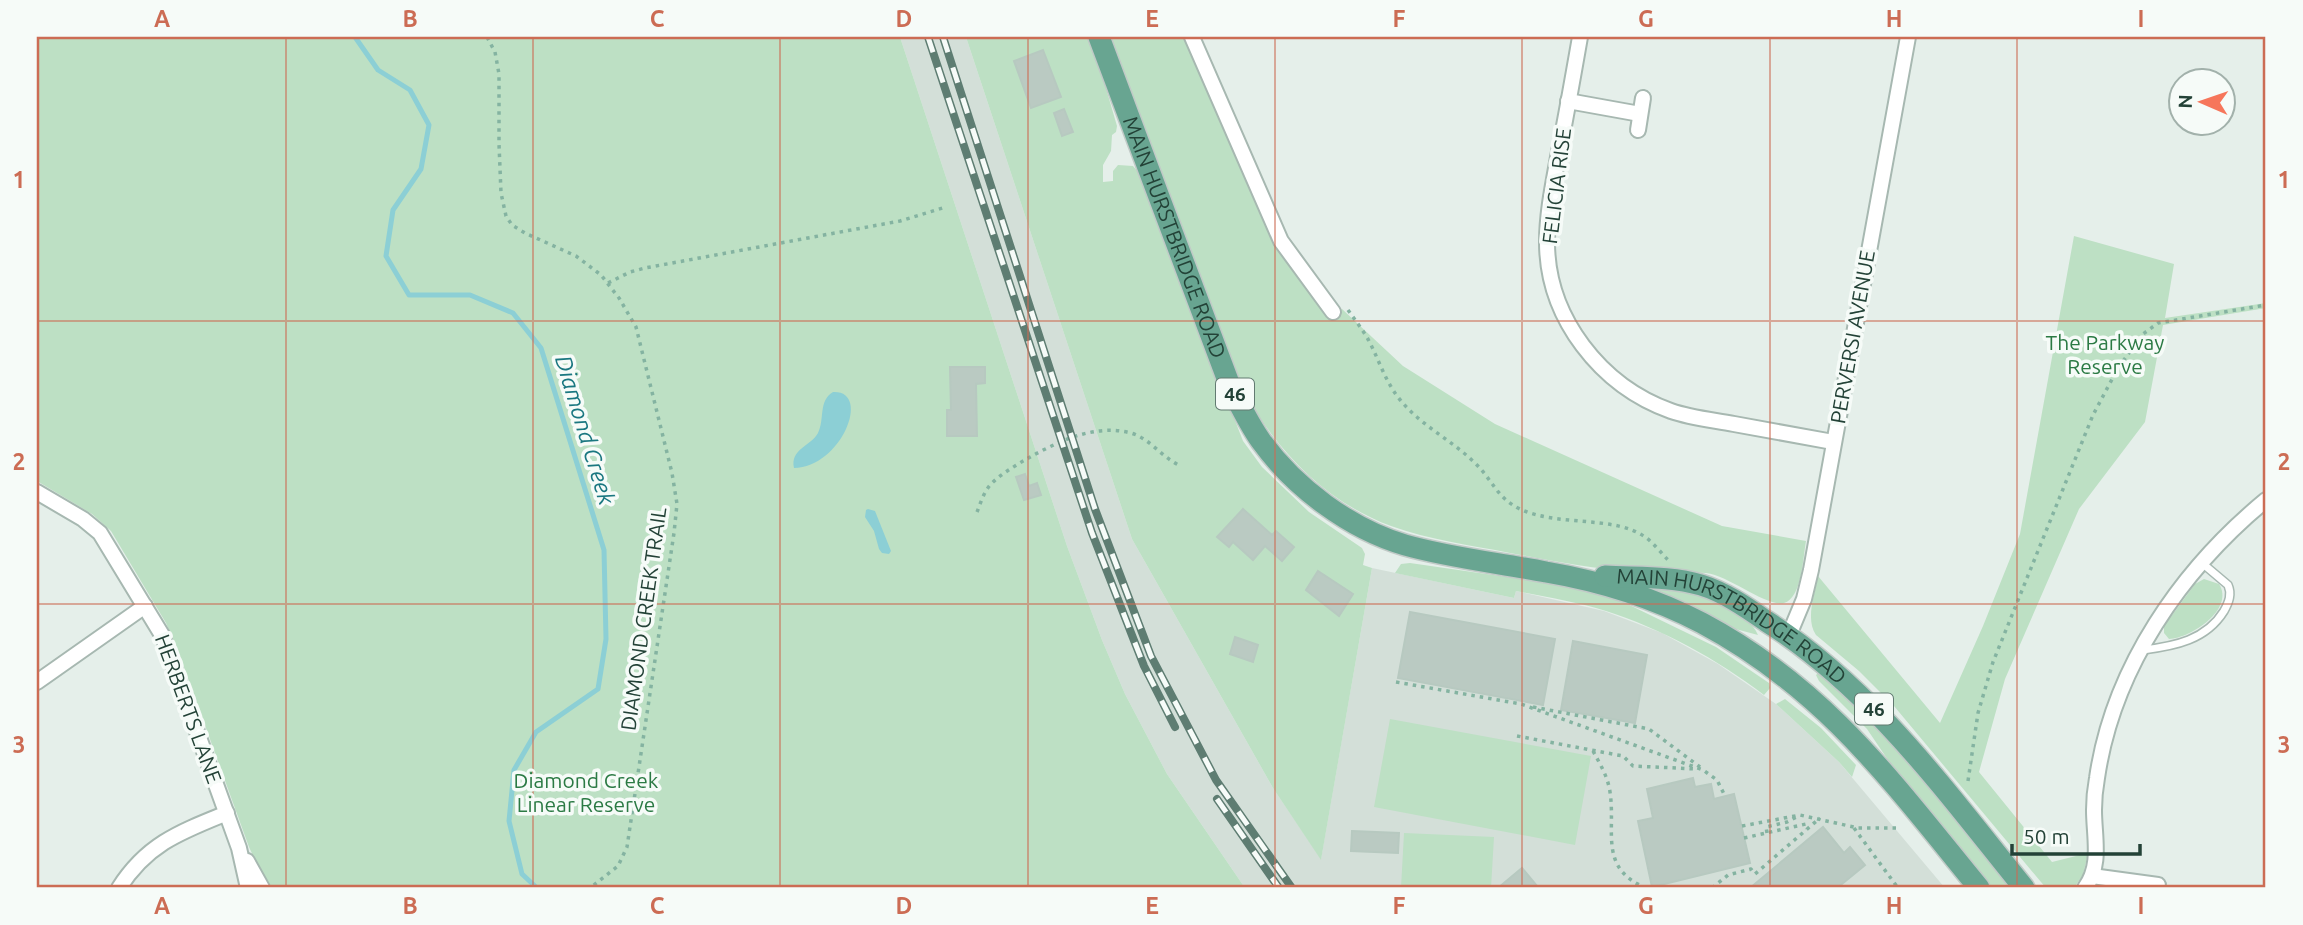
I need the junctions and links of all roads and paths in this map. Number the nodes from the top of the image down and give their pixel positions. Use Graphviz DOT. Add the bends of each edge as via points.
graph roads {
  1 [pos="487,37"];
  2 [pos="1099,37"];
  3 [pos="1192,37"];
  4 [pos="1580,37"];
  5 [pos="1908,37"];
  6 [pos="1643,98"];
  7 [pos="1569,101"];
  8 [pos="1640,114"];
  9 [pos="1638,130"];
  10 [pos="946,208"];
  11 [pos="607,283"];
  12 [pos="2266,305"];
  13 [pos="1339,308"];
  14 [pos="1833,442"];
  15 [pos="1181,466"];
  16 [pos="37,492"];
  17 [pos="2266,500"];
  18 [pos="977,512"];
  19 [pos="1673,562"];
  20 [pos="2202,563"];
  21 [pos="1550,572"];
  22 [pos="145,606"];
  23 [pos="1788,635"];
  24 [pos="2141,650"];
  25 [pos="1773,667"];
  26 [pos="37,682"];
  27 [pos="1396,682"];
  28 [pos="1521,704"];
  29 [pos="1517,736"];
  30 [pos="1593,751"];
  31 [pos="1703,769"];
  32 [pos="1968,781"];
  33 [pos="1725,796"];
  34 [pos="227,813"];
  35 [pos="1800,815"];
  36 [pos="1820,818"];
  37 [pos="1741,826"];
  38 [pos="1854,827"];
  39 [pos="1898,828"];
  40 [pos="1807,829"];
  41 [pos="1767,833"];
  42 [pos="1744,838"];
  43 [pos="239,848"];
  44 [pos="2088,882"];
  45 [pos="2158,885"];
  46 [pos="592,887"];
  47 [pos="119,888"];
  48 [pos="248,888"];
  49 [pos="262,888"];
  50 [pos="1646,888"];
  51 [pos="1712,888"];
  52 [pos="1898,888"];
  53 [pos="1979,888"];
  54 [pos="2024,888"];
  1 -- 11 [label="path, DIAMOND CREEK TRAIL" via="499,74 506,216 525,233 576,256"];
  2 -- 21 [label="main road, MAIN HURSTBRIDGE ROAD / 46" via="1230,386 1277,462 1345,517 1404,545"];
  3 -- 13 [label="street" via="1281,241"];
  4 -- 7 [label="street, FELICIA RISE"];
  5 -- 14 [label="street, PERVERSI AVENUE"];
  6 -- 8 [label="street"];
  7 -- 8 [label="street"];
  7 -- 14 [label="street, FELICIA RISE" via="1547,244 1560,306 1587,351 1622,386 1674,412"];
  8 -- 9 [label="street"];
  10 -- 11 [label="path" via="645,268"];
  11 -- 46 [label="path, DIAMOND CREEK TRAIL" via="636,327 677,504 627,846 618,866"];
  12 -- 32 [label="path" via="2158,323 2143,334 2118,368 2088,427 1993,662 1978,713"];
  13 -- 19 [label="path" via="1369,341 1401,401 1472,459 1499,495 1528,512 1626,528 1645,537"];
  14 -- 23 [label="street, PERVERSI AVENUE" via="1809,579"];
  15 -- 18 [label="path" via="1141,436 1116,430 1093,432 1055,444 1002,474 985,492"];
  16 -- 22 [label="street, HERBERTS LANE" via="100,534"];
  17 -- 20 [label="street"];
  20 -- 24 [label="street" via="2166,608"];
  20 -- 24 [label="lane" via="2228,584 2230,599 2223,613 2206,631 2189,640"];
  21 -- 23 [label="main road, MAIN HURSTBRIDGE ROAD / 46" via="1700,585"];
  21 -- 25 [label="main road, MAIN HURSTBRIDGE ROAD / 46" via="1630,593 1676,611"];
  22 -- 26 [label="street"];
  22 -- 34 [label="street, HERBERTS LANE" via="162,635"];
  23 -- 25 [label="main road"];
  23 -- 54 [label="main road, MAIN HURSTBRIDGE ROAD / 46" via="1877,711"];
  24 -- 44 [label="street" via="2115,706 2101,758 2094,808 2096,858"];
  25 -- 53 [label="main road, MAIN HURSTBRIDGE ROAD / 46" via="1834,717"];
  27 -- 28 [label="path"];
  28 -- 31 [label="path"];
  28 -- 31 [label="path" via="1649,729"];
  29 -- 30 [label="path"];
  30 -- 31 [label="path" via="1623,756 1633,766"];
  30 -- 50 [label="path" via="1611,795 1614,856 1627,878"];
  31 -- 33 [label="path" via="1717,780"];
  34 -- 43 [label="street, HERBERTS LANE"];
  34 -- 47 [label="street" via="159,844 143,856"];
  35 -- 36 [label="path"];
  35 -- 37 [label="path"];
  35 -- 41 [label="path" via="1766,827"];
  36 -- 38 [label="path"];
  36 -- 40 [label="path"];
  38 -- 39 [label="path"];
  38 -- 52 [label="path"];
  40 -- 41 [label="path" via="1806,824"];
  40 -- 51 [label="path" via="1755,874 1751,869 1728,875"];
  41 -- 42 [label="path"];
  43 -- 48 [label="street, HERBERTS LANE"];
  43 -- 49 [label="street, HERBERTS LANE"];
  44 -- 45 [label="street"];
}
